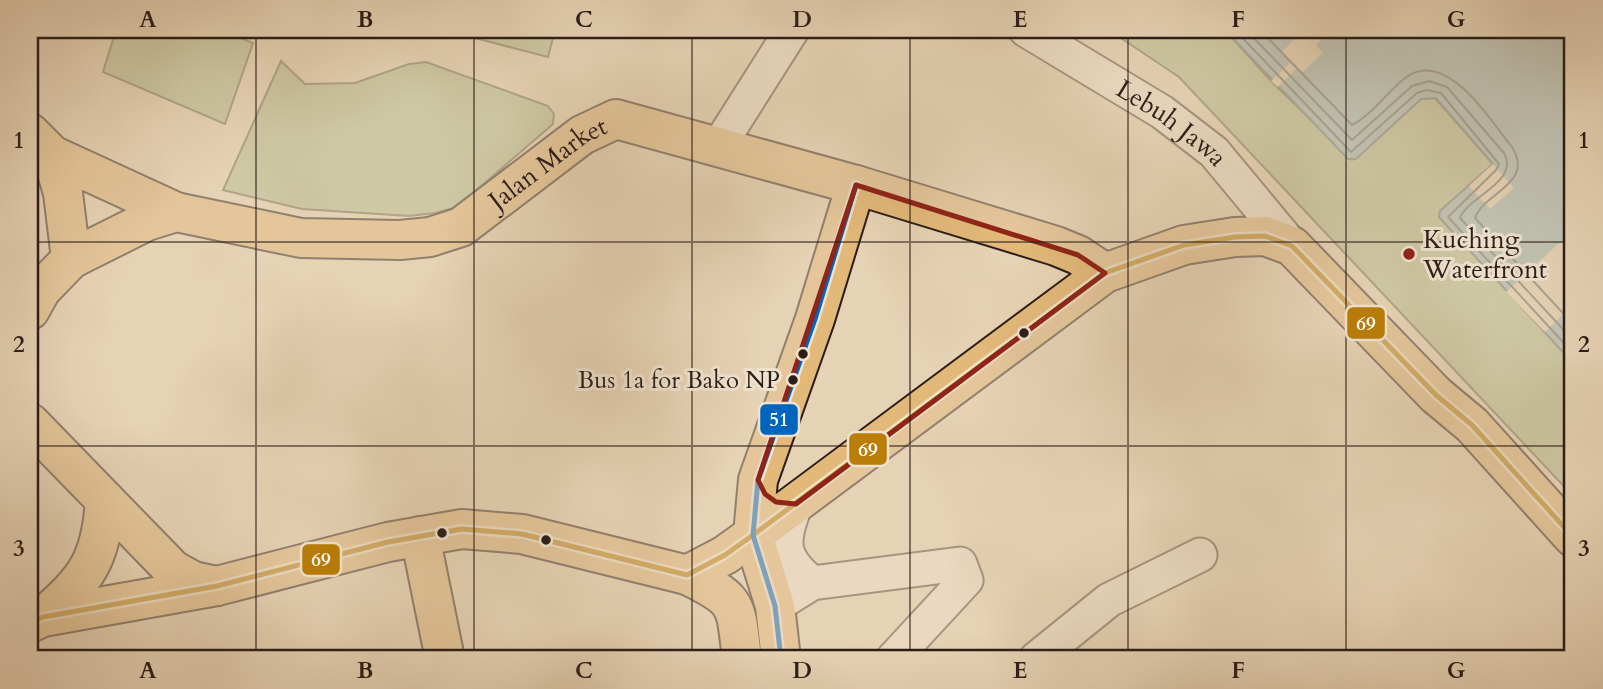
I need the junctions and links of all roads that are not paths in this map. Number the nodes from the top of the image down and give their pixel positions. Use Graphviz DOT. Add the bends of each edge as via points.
graph roads {
  1 [pos="792,30"];
  2 [pos="1026,30"];
  3 [pos="41,144"];
  4 [pos="718,147"];
  5 [pos="856,186"];
  6 [pos="176,212"];
  7 [pos="1056,246"];
  8 [pos="1292,246"];
  9 [pos="71,259"];
  10 [pos="1105,273"];
  11 [pos="33,297"];
  12 [pos="1044,319"];
  13 [pos="31,423"];
  14 [pos="758,480"];
  15 [pos="105,500"];
  16 [pos="796,504"];
  17 [pos="753,535"];
  18 [pos="420,536"];
  19 [pos="1573,537"];
  20 [pos="1200,555"];
  21 [pos="687,575"];
  22 [pos="812,583"];
  23 [pos="216,586"];
  24 [pos="775,606"];
  25 [pos="37,620"];
  26 [pos="444,659"];
  27 [pos="742,659"];
  28 [pos="781,659"];
  29 [pos="893,659"];
  30 [pos="1036,659"];
  1 -- 4 [label="street"];
  2 -- 8 [label="street, Lebuh Jawa" via="1163,112 1214,152"];
  3 -- 6 [label="main road"];
  3 -- 9 [label="main road" via="63,193"];
  4 -- 5 [label="main road, Jalan Market"];
  4 -- 6 [label="main road, Jalan Market" via="616,119 582,135 461,227 430,237 301,238"];
  5 -- 7 [label="main road, Jalan Market"];
  5 -- 14 [label="main road"];
  6 -- 9 [label="main road, Jalan Market" via="146,221"];
  7 -- 10 [label="main road, Jalan Market"];
  7 -- 12 [label="main road" via="1054,289"];
  8 -- 10 [label="main road" via="1265,236 1235,237 1184,245"];
  8 -- 19 [label="main road" via="1436,395 1472,425"];
  9 -- 11 [label="main road, Jalan Market"];
  10 -- 12 [label="main road"];
  12 -- 16 [label="main road"];
  13 -- 15 [label="main road"];
  14 -- 16 [label="main road" via="776,502"];
  14 -- 17 [label="main road"];
  15 -- 23 [label="main road" via="173,570"];
  15 -- 25 [label="main road" via="103,537 79,586"];
  16 -- 17 [label="main road"];
  16 -- 22 [label="street" via="788,525 787,557"];
  17 -- 21 [label="main road"];
  17 -- 24 [label="main road"];
  18 -- 21 [label="main road" via="462,530 522,534"];
  18 -- 23 [label="main road"];
  18 -- 26 [label="main road"];
  20 -- 30 [label="street" via="1109,600"];
  21 -- 27 [label="main road" via="724,593 730,602 736,612"];
  22 -- 24 [label="street"];
  22 -- 29 [label="street" via="960,564 966,580"];
  23 -- 25 [label="main road"];
  24 -- 28 [label="main road"];
}
